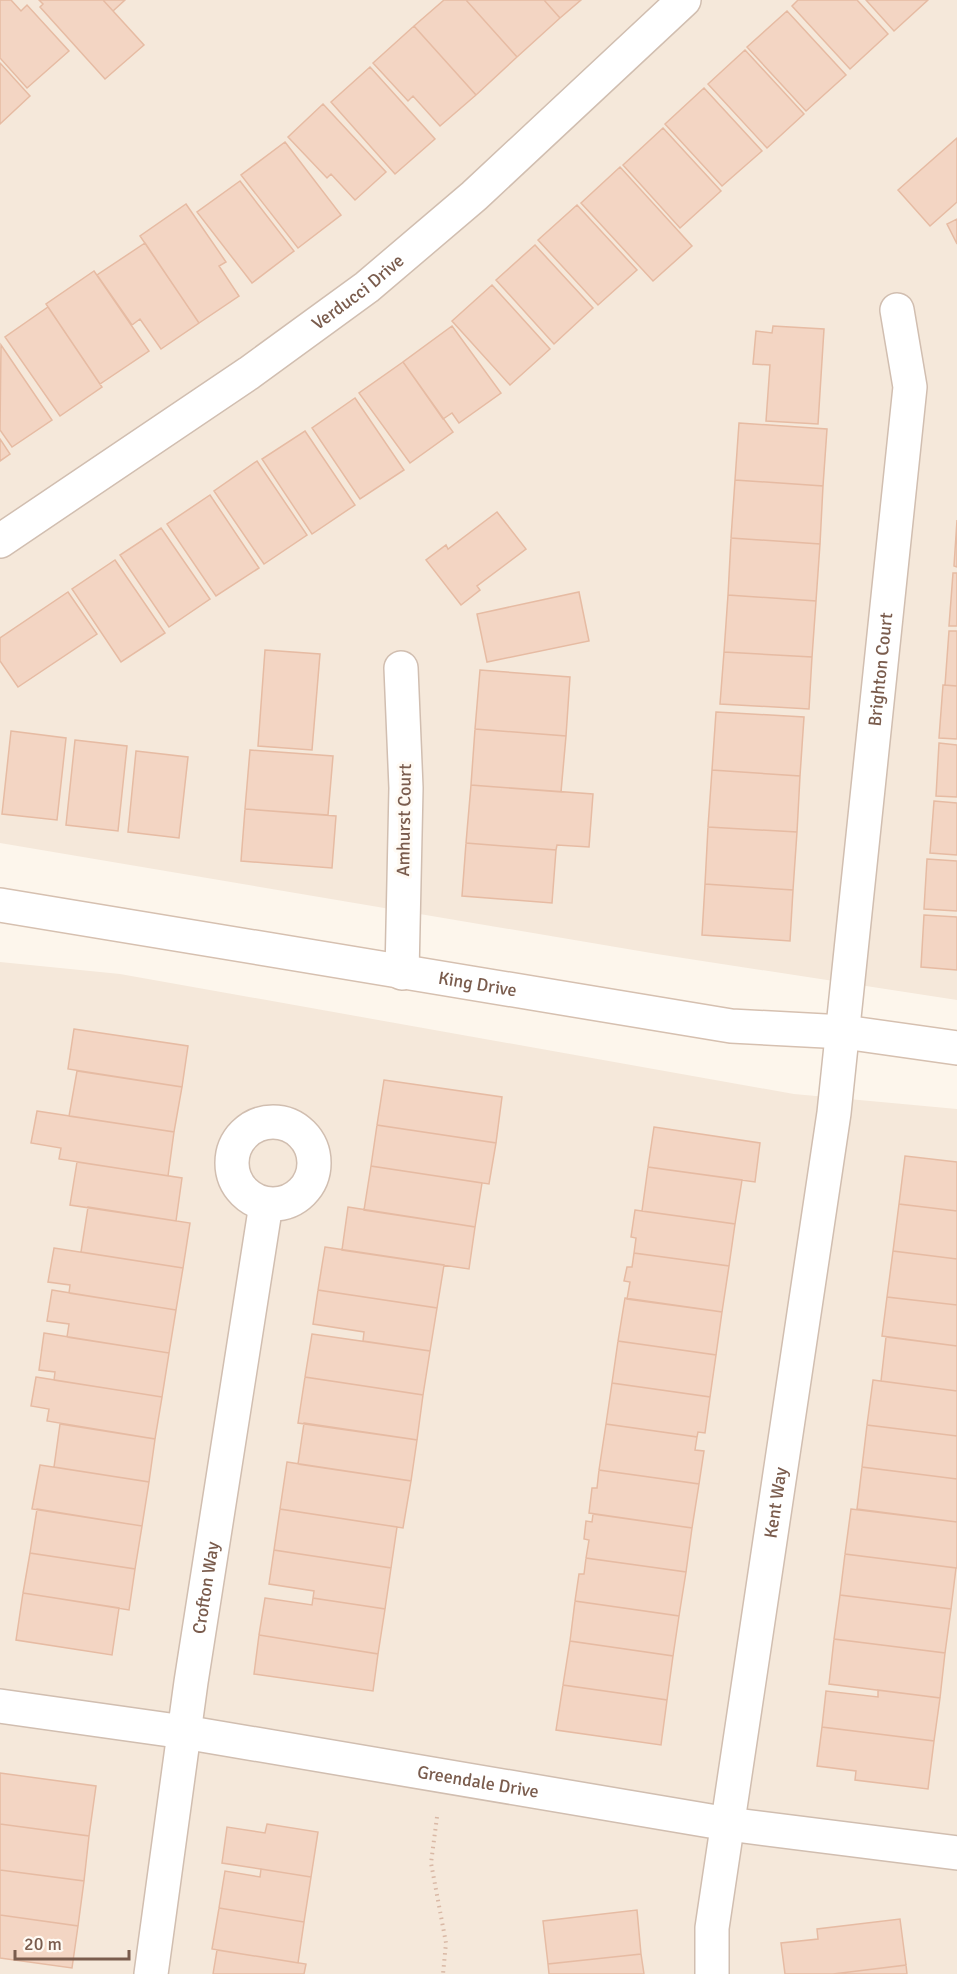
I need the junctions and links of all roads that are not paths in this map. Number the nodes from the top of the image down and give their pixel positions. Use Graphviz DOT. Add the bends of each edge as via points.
graph roads {
  1 [pos="684,0"];
  2 [pos="897,310"];
  3 [pos="0,541"];
  4 [pos="401,668"];
  5 [pos="0,905"];
  6 [pos="402,973"];
  7 [pos="844,1032"];
  8 [pos="957,1048"];
  9 [pos="266,1204"];
  10 [pos="0,1706"];
  11 [pos="184,1732"];
  12 [pos="728,1824"];
  13 [pos="957,1853"];
  14 [pos="151,1974"];
  15 [pos="712,1974"];
  1 -- 3 [label="street, Verducci Drive" via="474,196 367,288 249,374"];
  2 -- 7 [label="street, Brighton Court" via="910,387"];
  4 -- 6 [label="street, Amhurst Court" via="406,788"];
  5 -- 6 [label="street, King Drive"];
  6 -- 7 [label="street, King Drive" via="731,1026"];
  7 -- 8 [label="street, King Drive"];
  7 -- 12 [label="street, Kent Way"];
  9 -- 11 [label="street, Crofton Way"];
  10 -- 11 [label="street, Greendale Drive"];
  11 -- 12 [label="street, Greendale Drive"];
  11 -- 14 [label="street, Crofton Way"];
  12 -- 13 [label="street, Greendale Drive"];
  12 -- 15 [label="street, Kent Way" via="712,1928"];
}
